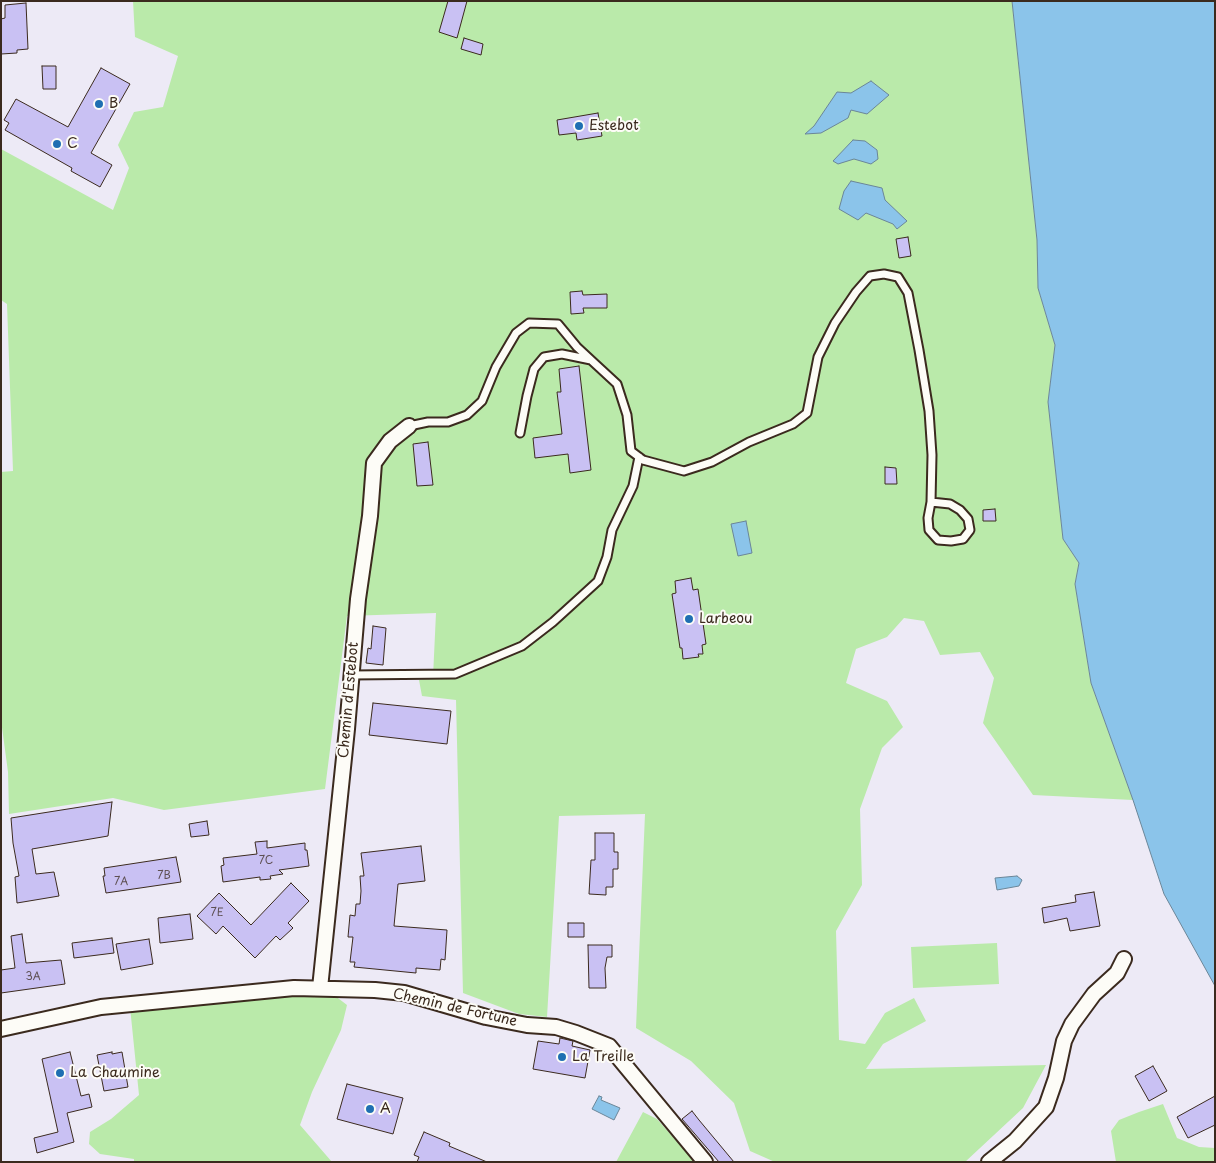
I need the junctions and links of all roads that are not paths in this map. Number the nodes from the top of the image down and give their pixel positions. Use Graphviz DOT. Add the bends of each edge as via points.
graph roads {
  1 [pos="591,360"];
  2 [pos="409,426"];
  3 [pos="520,432"];
  4 [pos="640,457"];
  5 [pos="932,502"];
  6 [pos="351,675"];
  7 [pos="1124,959"];
  8 [pos="320,988"];
  9 [pos="1,1029"];
  10 [pos="705,1162"];
  11 [pos="988,1162"];
  1 -- 2 [label="lane" via="558,324 529,323 516,333 496,367 482,401 468,415 448,422"];
  1 -- 3 [label="lane" via="562,354 544,357 534,369"];
  1 -- 4 [label="lane" via="617,384 627,414 631,451"];
  2 -- 6 [label="street, Chemin d'Estebot" via="390,441 374,463"];
  4 -- 5 [label="lane" via="684,472 792,424 806,413 818,357 835,324 870,276 884,274 898,277 908,294 929,411"];
  4 -- 6 [label="lane" via="633,486 612,530 598,581 522,646 455,674"];
  5 -- 5 [label="lane" via="950,504 968,519 970,530 963,539 938,540 929,530"];
  6 -- 8 [label="street, Chemin d'Estebot"];
  7 -- 11 [label="street" via="1118,973 1094,994 1072,1024 1064,1041 1046,1107 1015,1141"];
  8 -- 9 [label="street, Chemin de Fortune" via="101,1007"];
  8 -- 10 [label="street, Chemin de Fortune" via="404,994 486,1017 556,1027 610,1046"];
}
